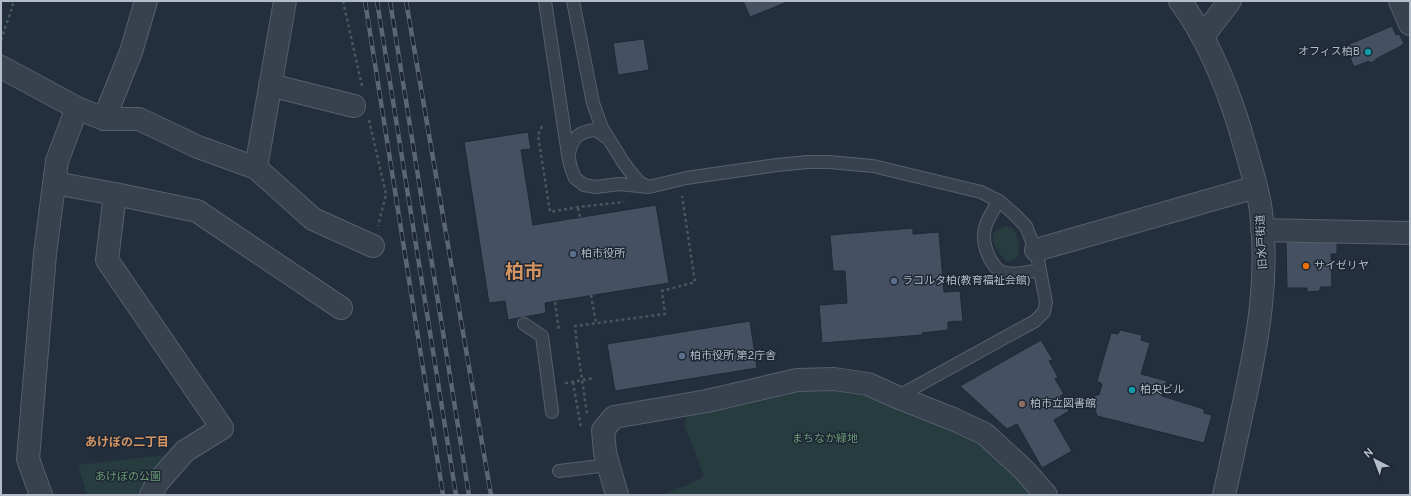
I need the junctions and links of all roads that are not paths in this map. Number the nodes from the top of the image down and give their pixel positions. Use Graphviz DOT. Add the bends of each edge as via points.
graph roads {
  1 [pos="146,1"];
  2 [pos="285,1"];
  3 [pos="545,1"];
  4 [pos="574,1"];
  5 [pos="1180,1"];
  6 [pos="1230,1"];
  7 [pos="1400,1"];
  8 [pos="1410,24"];
  9 [pos="1203,36"];
  10 [pos="1,67"];
  11 [pos="270,85"];
  12 [pos="354,106"];
  13 [pos="77,108"];
  14 [pos="104,120"];
  15 [pos="611,142"];
  16 [pos="568,155"];
  17 [pos="623,162"];
  18 [pos="256,168"];
  19 [pos="54,183"];
  20 [pos="610,185"];
  21 [pos="649,187"];
  22 [pos="1256,187"];
  23 [pos="115,194"];
  24 [pos="999,201"];
  25 [pos="1262,230"];
  26 [pos="1410,232"];
  27 [pos="373,246"];
  28 [pos="1038,260"];
  29 [pos="341,308"];
  30 [pos="524,324"];
  31 [pos="897,397"];
  32 [pos="552,412"];
  33 [pos="608,465"];
  34 [pos="559,471"];
  35 [pos="41,495"];
  36 [pos="151,495"];
  37 [pos="617,495"];
  38 [pos="1046,495"];
  39 [pos="1224,495"];
  1 -- 14 [label="street" via="131,52"];
  2 -- 11 [label="street"];
  3 -- 16 [label="lane"];
  4 -- 15 [label="lane" via="592,103"];
  5 -- 9 [label="street, 旧水戸街道"];
  6 -- 9 [label="street"];
  7 -- 8 [label="street"];
  9 -- 22 [label="street, 旧水戸街道" via="1234,111"];
  10 -- 13 [label="street"];
  11 -- 12 [label="street"];
  11 -- 18 [label="street"];
  13 -- 14 [label="street"];
  13 -- 19 [label="street" via="57,161"];
  14 -- 18 [label="street" via="139,119 198,147"];
  15 -- 16 [label="lane" via="596,130 583,131 570,146"];
  15 -- 17 [label="lane"];
  16 -- 20 [label="lane" via="576,178 584,185"];
  17 -- 20 [label="lane" via="621,172"];
  17 -- 21 [label="lane" via="640,183"];
  18 -- 27 [label="street" via="313,219"];
  19 -- 23 [label="street"];
  19 -- 35 [label="street" via="45,254 28,459"];
  20 -- 21 [label="lane"];
  21 -- 24 [label="lane" via="694,177 777,165 829,162 873,166 980,192"];
  22 -- 25 [label="street, 旧水戸街道"];
  22 -- 28 [label="street"];
  23 -- 29 [label="street" via="197,211"];
  23 -- 36 [label="street" via="107,260 222,428 185,451 157,483"];
  24 -- 28 [label="lane" via="1026,226"];
  24 -- 28 [label="lane" via="988,218 984,234 984,248 991,262 1001,272 1016,274"];
  25 -- 26 [label="street"];
  25 -- 39 [label="street, 旧水戸街道" via="1262,308"];
  28 -- 31 [label="lane" via="1046,302 1044,312 1035,321"];
  30 -- 32 [label="lane" via="542,336"];
  31 -- 33 [label="street" via="868,384 834,379 798,380 706,401 614,417 603,430"];
  31 -- 38 [label="street" via="985,434 1024,470"];
  33 -- 34 [label="lane"];
  33 -- 37 [label="street"];
}
